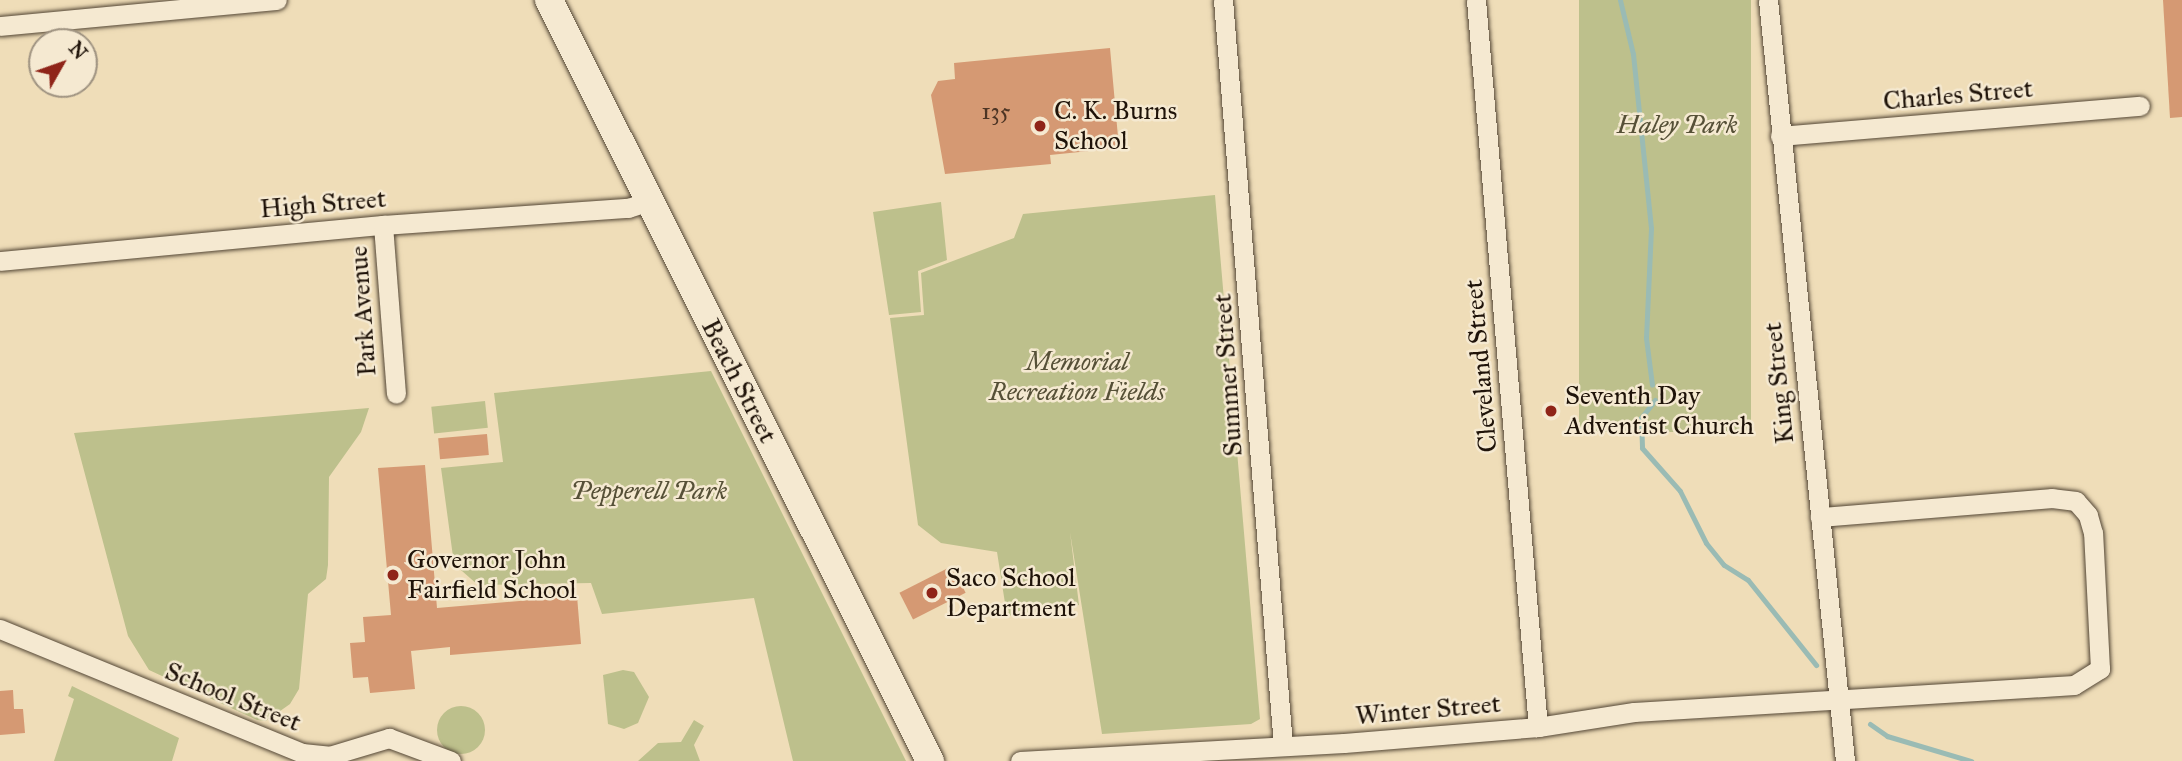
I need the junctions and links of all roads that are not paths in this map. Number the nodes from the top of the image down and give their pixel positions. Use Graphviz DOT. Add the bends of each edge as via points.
graph roads {
  1 [pos="277,0"];
  2 [pos="549,0"];
  3 [pos="1223,0"];
  4 [pos="1476,0"];
  5 [pos="1768,0"];
  6 [pos="0,26"];
  7 [pos="2140,106"];
  8 [pos="1780,136"];
  9 [pos="649,201"];
  10 [pos="383,225"];
  11 [pos="0,261"];
  12 [pos="396,394"];
  13 [pos="1820,517"];
  14 [pos="0,629"];
  15 [pos="1839,702"];
  16 [pos="1538,727"];
  17 [pos="1283,746"];
  18 [pos="451,761"];
  19 [pos="930,761"];
  20 [pos="1020,761"];
  21 [pos="1845,761"];
  1 -- 6 [label="street"];
  2 -- 9 [label="main road, Beach Street"];
  3 -- 17 [label="street, Summer Street"];
  4 -- 16 [label="street, Cleveland Street"];
  5 -- 8 [label="street, King Street"];
  7 -- 8 [label="street, Charles Street"];
  8 -- 13 [label="street, King Street"];
  9 -- 10 [label="street, High Street" via="628,208"];
  9 -- 19 [label="main road, Beach Street"];
  10 -- 11 [label="street, High Street"];
  10 -- 12 [label="street, Park Avenue"];
  13 -- 15 [label="street, King Street"];
  13 -- 15 [label="street, Winter Street" via="2066,498 2083,506 2093,533 2103,649 2100,669 2091,680"];
  14 -- 18 [label="street, School Street" via="302,753 339,754 389,738"];
  15 -- 16 [label="street, Winter Street" via="1634,712"];
  15 -- 21 [label="street, King Street"];
  16 -- 17 [label="street, Winter Street"];
  17 -- 20 [label="street, Winter Street"];
}
